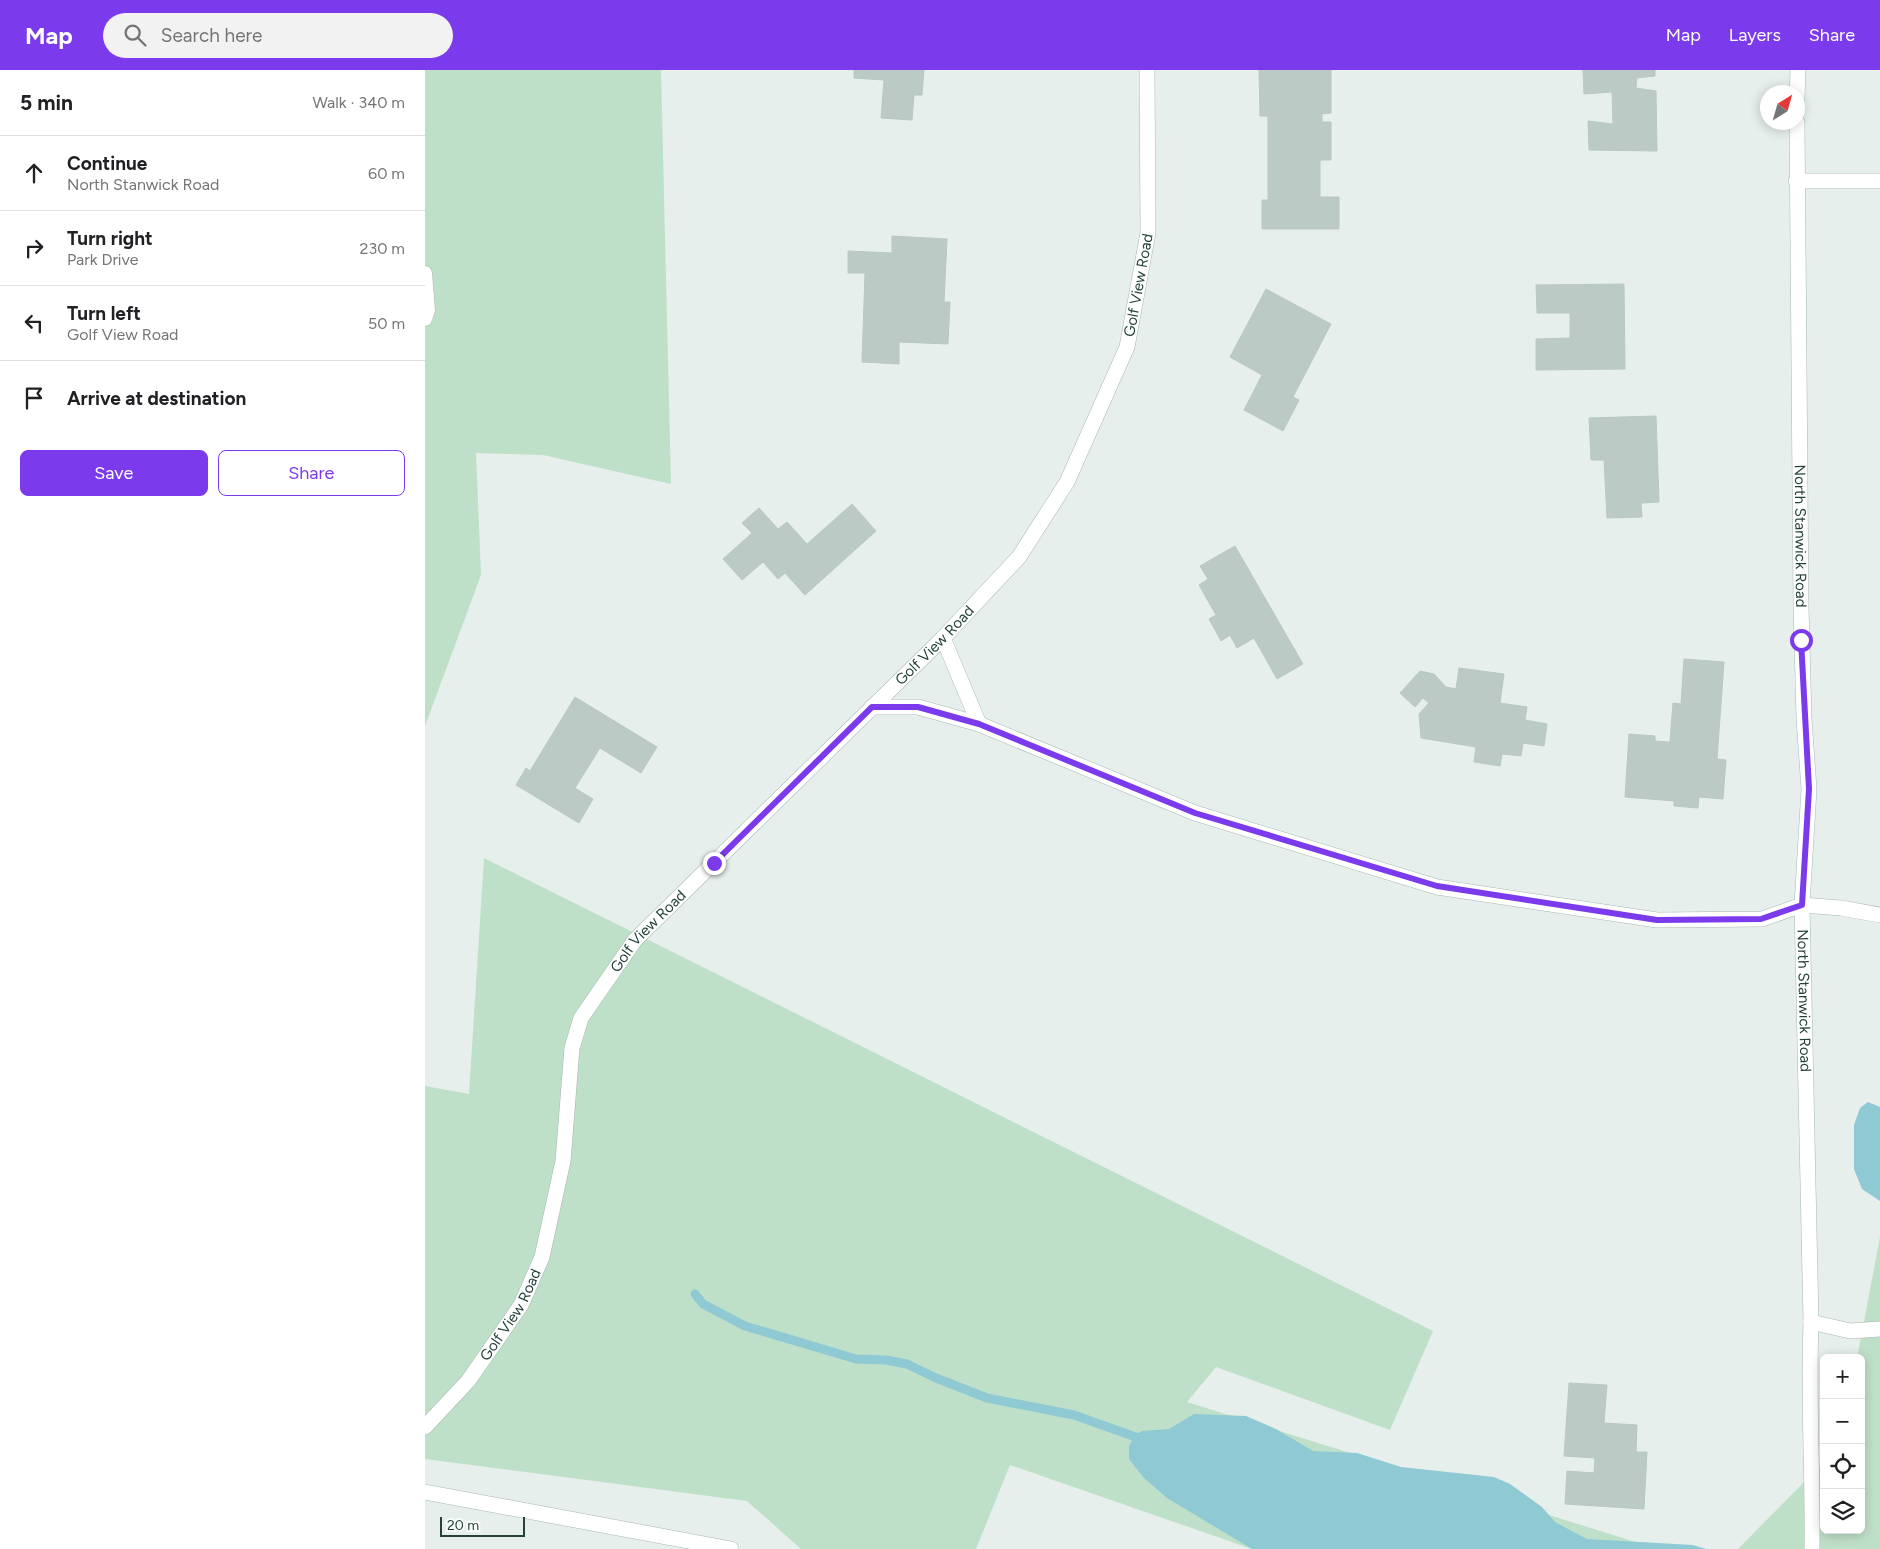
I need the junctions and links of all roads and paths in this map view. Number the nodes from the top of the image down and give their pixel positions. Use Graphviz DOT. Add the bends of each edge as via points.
graph roads {
  1 [pos="1147,70"];
  2 [pos="1798,70"];
  3 [pos="1797,85"];
  4 [pos="1797,130"];
  5 [pos="1796,181"];
  6 [pos="1880,181"];
  7 [pos="425,273"];
  8 [pos="425,319"];
  9 [pos="943,638"];
  10 [pos="872,707"];
  11 [pos="979,724"];
  12 [pos="1802,905"];
  13 [pos="1880,915"];
  14 [pos="1811,1322"];
  15 [pos="1880,1329"];
  16 [pos="425,1427"];
  17 [pos="425,1492"];
  18 [pos="731,1549"];
  19 [pos="1812,1549"];
  1 -- 9 [label="street, Golf View Road" via="1148,233 1127,347 1059,495 1019,557"];
  2 -- 3 [label="street"];
  4 -- 5 [label="street, North Stanwick Road"];
  5 -- 6 [label="street"];
  5 -- 12 [label="street, North Stanwick Road" via="1801,640 1809,789"];
  7 -- 8 [label="lane" via="428,310"];
  9 -- 10 [label="street, Golf View Road"];
  9 -- 11 [label="street"];
  10 -- 11 [label="street" via="918,707"];
  10 -- 16 [label="street, Golf View Road" via="635,940 581,1018 572,1048 563,1162 543,1257 521,1304 505,1328 468,1381"];
  11 -- 12 [label="street" via="1195,813 1437,886 1657,920 1761,919"];
  12 -- 13 [label="street"];
  12 -- 14 [label="street, North Stanwick Road"];
  14 -- 15 [label="street" via="1850,1331"];
  14 -- 19 [label="street, North Stanwick Road" via="1808,1387 1813,1482"];
  17 -- 18 [label="street"];
}
